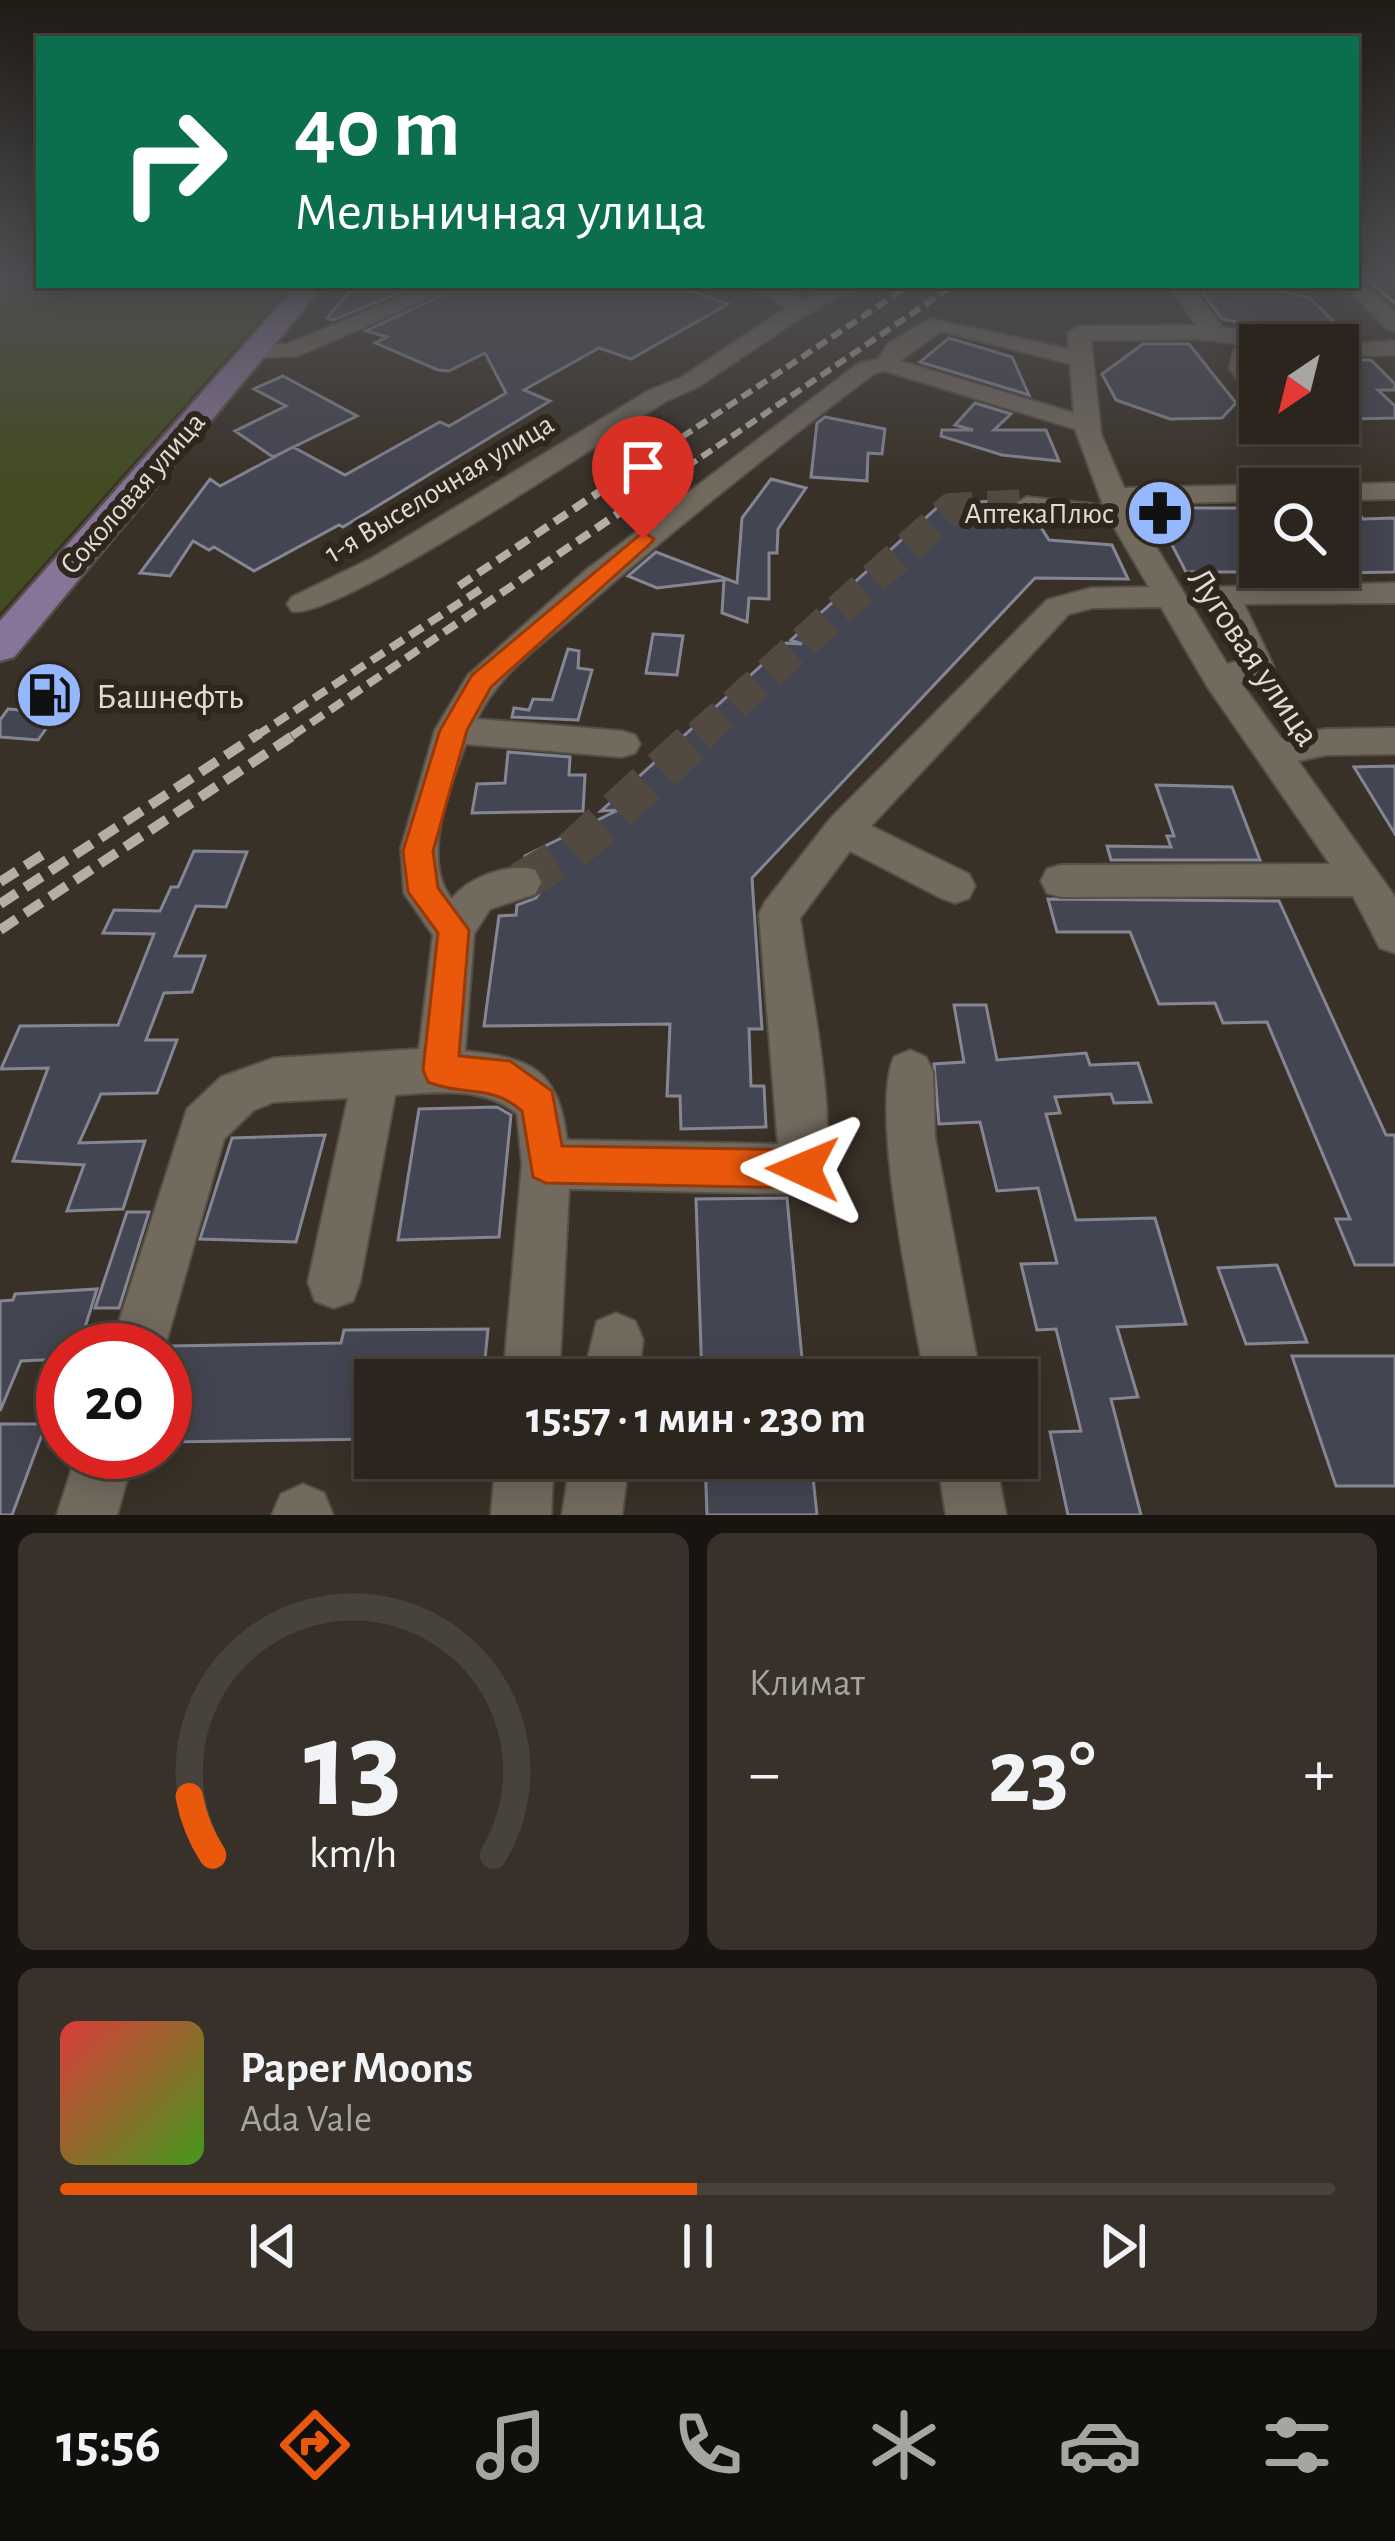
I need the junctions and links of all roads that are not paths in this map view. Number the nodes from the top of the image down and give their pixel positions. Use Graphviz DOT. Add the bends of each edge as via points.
graph roads {
  1 [pos="258,348"];
  2 [pos="300,348"];
  3 [pos="740,348"];
  4 [pos="897,348"];
  5 [pos="1080,348"];
  6 [pos="1395,348"];
  7 [pos="1359,349"];
  8 [pos="255,351"];
  9 [pos="886,364"];
  10 [pos="1088,425"];
  11 [pos="1395,491"];
  12 [pos="1359,492"];
  13 [pos="1239,496"];
  14 [pos="1118,505"];
  15 [pos="1028,506"];
  16 [pos="1395,593"];
  17 [pos="1167,597"];
  18 [pos="303,604"];
  19 [pos="0,647"];
  20 [pos="1219,678"];
  21 [pos="453,730"];
  22 [pos="1395,741"];
  23 [pos="622,744"];
  24 [pos="1272,753"];
  25 [pos="844,830"];
  26 [pos="1364,880"];
  27 [pos="1061,881"];
  28 [pos="521,882"];
  29 [pos="955,886"];
  30 [pos="454,930"];
  31 [pos="1395,935"];
  32 [pos="440,1070"];
  33 [pos="376,1072"];
  34 [pos="910,1072"];
  35 [pos="546,1164"];
  36 [pos="334,1282"];
  37 [pos="144,1323"];
  38 [pos="532,1359"];
  39 [pos="948,1359"];
  40 [pos="98,1479"];
  41 [pos="524,1479"];
  42 [pos="597,1479"];
  43 [pos="970,1479"];
  44 [pos="87,1515"];
  45 [pos="521,1515"];
  46 [pos="592,1515"];
  47 [pos="976,1515"];
  1 -- 8 [label="main road, Соколовая улица"];
  2 -- 8 [label="street"];
  3 -- 18 [label="street, 1-я Выселочная улица"];
  4 -- 9 [label="street"];
  5 -- 10 [label="street, Луговая улица"];
  6 -- 7 [label="street"];
  8 -- 19 [label="main road, Соколовая улица"];
  9 -- 10 [label="street"];
  9 -- 21 [label="street" via="868,368 765,443 597,577 481,681"];
  10 -- 14 [label="street, Луговая улица"];
  11 -- 12 [label="street"];
  13 -- 14 [label="street"];
  14 -- 15 [label="street"];
  14 -- 17 [label="street, Луговая улица"];
  16 -- 20 [label="street" via="1224,594 1257,667"];
  17 -- 20 [label="street, Луговая улица"];
  17 -- 25 [label="street" via="1090,598 1058,608"];
  20 -- 24 [label="street, Луговая улица"];
  21 -- 23 [label="street"];
  21 -- 30 [label="street" via="418,851 423,892"];
  22 -- 24 [label="street"];
  24 -- 26 [label="street, Луговая улица"];
  25 -- 29 [label="street"];
  25 -- 35 [label="street" via="778,914 803,1169"];
  26 -- 27 [label="street"];
  26 -- 31 [label="street, Луговая улица"];
  28 -- 30 [label="street" via="476,897"];
  30 -- 32 [label="street"];
  32 -- 33 [label="street"];
  32 -- 35 [label="street" via="510,1078 525,1090 539,1103"];
  33 -- 36 [label="street"];
  33 -- 37 [label="street" via="274,1080 238,1093 204,1126"];
  34 -- 39 [label="street" via="911,1138"];
  35 -- 38 [label="street"];
  40 -- 44 [label="street"];
  41 -- 45 [label="street"];
  42 -- 46 [label="street"];
  43 -- 47 [label="street"];
}
